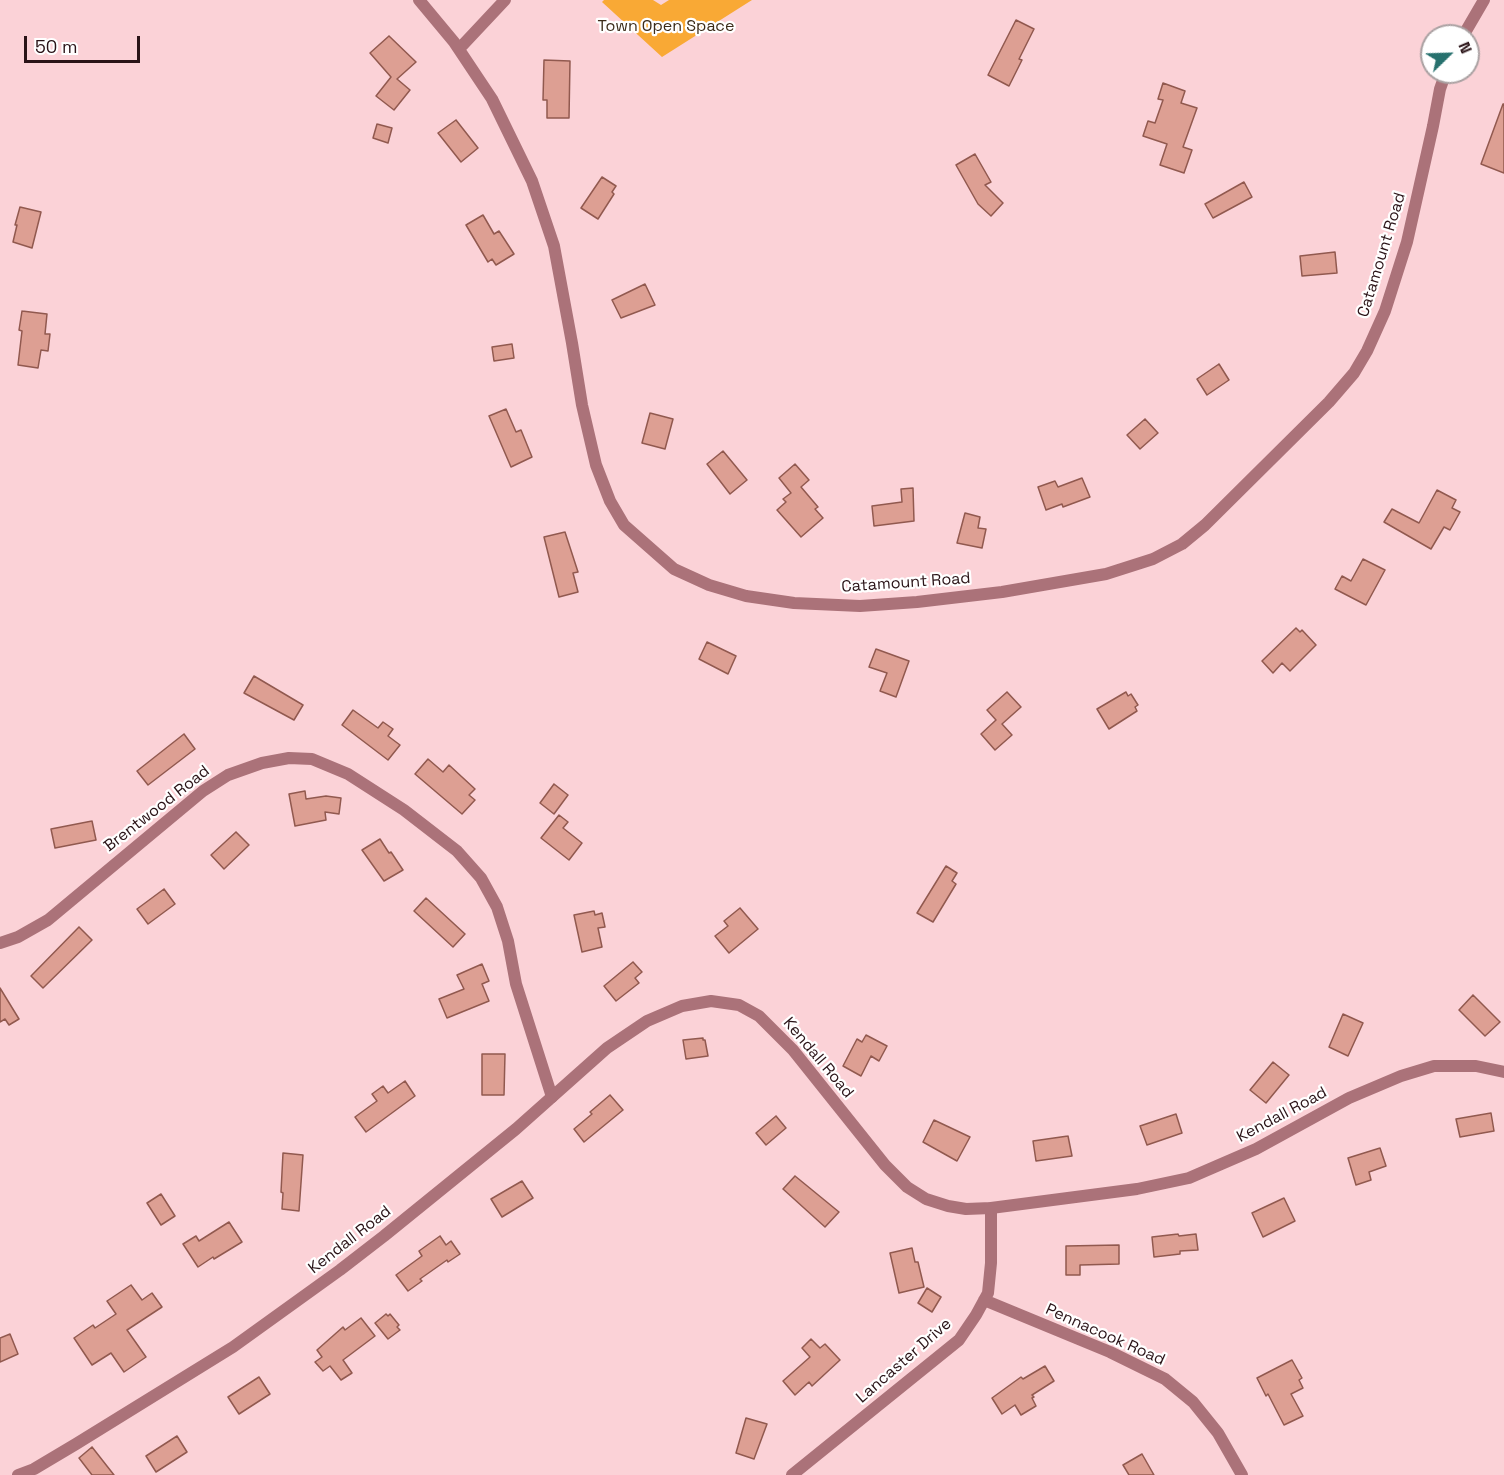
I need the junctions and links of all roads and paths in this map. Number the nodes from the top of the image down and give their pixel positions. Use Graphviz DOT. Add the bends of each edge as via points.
graph roads {
  1 [pos="419,0"];
  2 [pos="505,0"];
  3 [pos="1484,0"];
  4 [pos="1470,24"];
  5 [pos="459,49"];
  6 [pos="1442,84"];
  7 [pos="0,944"];
  8 [pos="1504,1072"];
  9 [pos="552,1097"];
  10 [pos="991,1209"];
  11 [pos="984,1300"];
  12 [pos="18,1475"];
  13 [pos="792,1475"];
  14 [pos="1242,1475"];
  1 -- 5 [label="street, Catamount Road"];
  2 -- 5 [label="street"];
  3 -- 4 [label="street"];
  5 -- 6 [label="street, Catamount Road" via="492,99 532,181 554,246 596,465 624,525 674,569 709,585 746,596 794,603 860,606 1002,592 1106,574 1153,559 1182,544 1205,525 1329,402 1367,351 1407,242"];
  7 -- 9 [label="street, Brentwood Road" via="48,920 194,798 228,775 262,763 312,759 348,774 404,810 457,851 481,878 497,907 516,984"];
  8 -- 10 [label="street, Kendall Road" via="1476,1066 1434,1066 1349,1098 1256,1149 1189,1178"];
  9 -- 10 [label="street, Kendall Road" via="607,1048 647,1021 682,1006 711,1001 739,1005 759,1016 784,1040 885,1166 907,1187 948,1206"];
  9 -- 12 [label="street, Kendall Road" via="362,1253 233,1347 76,1444"];
  10 -- 11 [label="street, Lancaster Drive" via="991,1263"];
  11 -- 13 [label="street, Lancaster Drive" via="959,1340"];
  11 -- 14 [label="street, Pennacook Road" via="1165,1379 1193,1402 1218,1433"];
}
